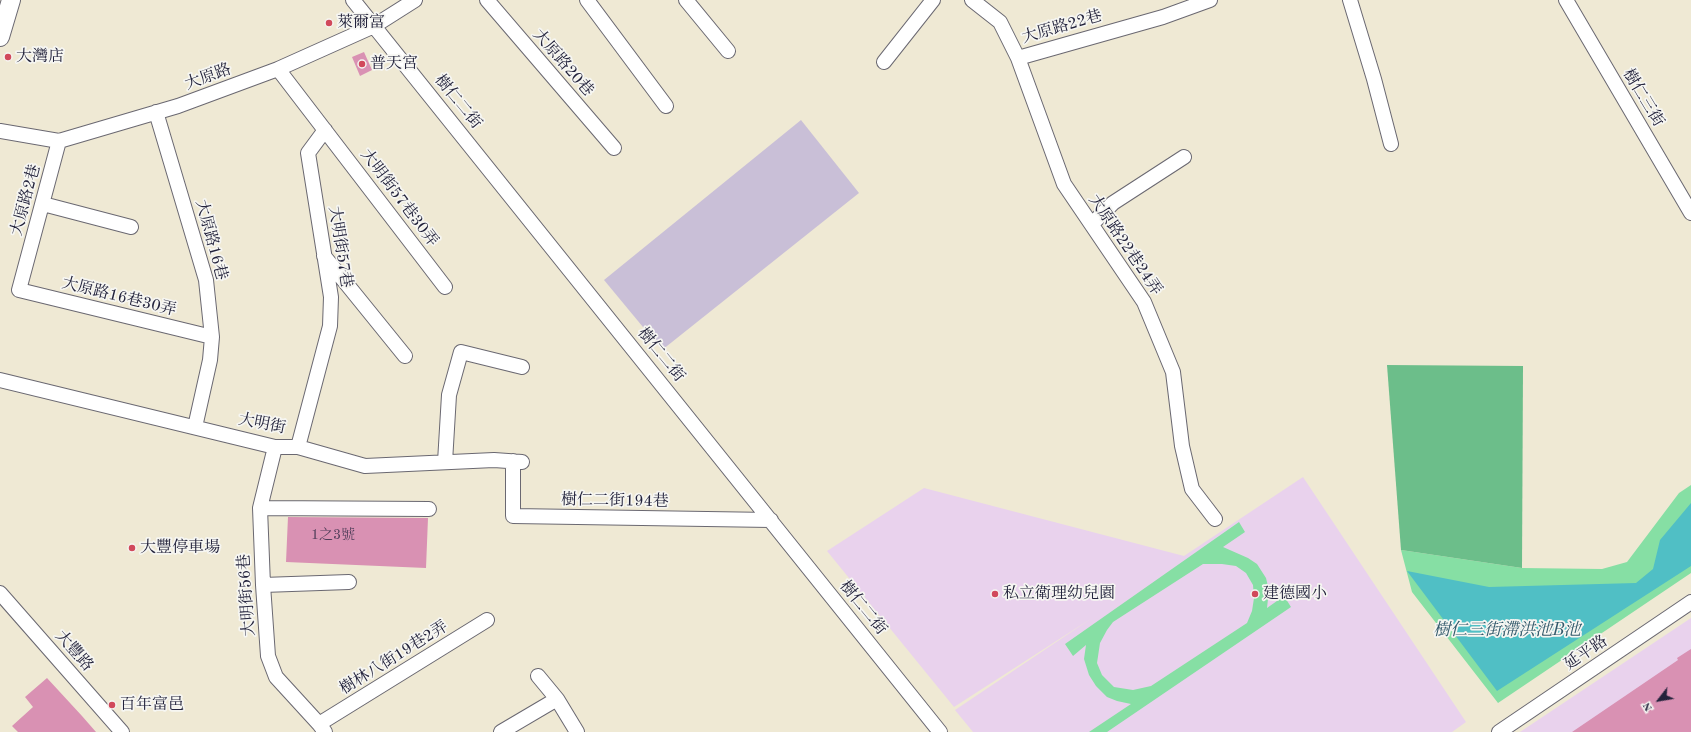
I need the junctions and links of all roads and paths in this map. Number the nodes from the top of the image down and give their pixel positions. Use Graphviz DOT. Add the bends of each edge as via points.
graph roads {
  1 [pos="10,0"];
  2 [pos="353,0"];
  3 [pos="416,0"];
  4 [pos="487,0"];
  5 [pos="588,0"];
  6 [pos="686,0"];
  7 [pos="933,0"];
  8 [pos="972,0"];
  9 [pos="1210,0"];
  10 [pos="1350,0"];
  11 [pos="1566,0"];
  12 [pos="374,26"];
  13 [pos="0,37"];
  14 [pos="728,51"];
  15 [pos="1018,58"];
  16 [pos="884,62"];
  17 [pos="278,69"];
  18 [pos="666,106"];
  19 [pos="156,112"];
  20 [pos="325,130"];
  21 [pos="0,131"];
  22 [pos="59,141"];
  23 [pos="1392,144"];
  24 [pos="614,148"];
  25 [pos="1184,156"];
  26 [pos="43,204"];
  27 [pos="1691,213"];
  28 [pos="1092,224"];
  29 [pos="131,228"];
  30 [pos="324,256"];
  31 [pos="445,287"];
  32 [pos="19,290"];
  33 [pos="212,337"];
  34 [pos="405,356"];
  35 [pos="522,366"];
  36 [pos="0,380"];
  37 [pos="195,427"];
  38 [pos="275,447"];
  39 [pos="298,447"];
  40 [pos="518,461"];
  41 [pos="445,462"];
  42 [pos="260,508"];
  43 [pos="429,508"];
  44 [pos="771,520"];
  45 [pos="1215,520"];
  46 [pos="349,582"];
  47 [pos="263,585"];
  48 [pos="0,593"];
  49 [pos="1691,602"];
  50 [pos="487,620"];
  51 [pos="538,676"];
  52 [pos="556,699"];
  53 [pos="322,728"];
  54 [pos="122,732"];
  55 [pos="501,732"];
  56 [pos="577,732"];
  57 [pos="940,732"];
  58 [pos="1499,732"];
  1 -- 13 [label="main road"];
  2 -- 12 [label="street, 樹仁二街"];
  3 -- 12 [label="street, 大原路"];
  4 -- 24 [label="street, 大原路20巷"];
  5 -- 18 [label="street"];
  6 -- 14 [label="street"];
  7 -- 16 [label="street"];
  8 -- 15 [label="street, 大原路22巷" via="1000,22"];
  9 -- 15 [label="street, 大原路22巷" via="1163,17"];
  10 -- 23 [label="street"];
  11 -- 27 [label="street, 樹仁三街"];
  12 -- 17 [label="street, 大原路"];
  12 -- 44 [label="street, 樹仁二街"];
  15 -- 28 [label="street, 大原路22巷24弄" via="1064,184"];
  17 -- 19 [label="street, 大原路"];
  17 -- 20 [label="street"];
  19 -- 22 [label="street, 大原路"];
  19 -- 33 [label="street, 大原路16巷" via="206,280"];
  20 -- 30 [label="street, 大明街57巷" via="308,153"];
  20 -- 31 [label="street, 大明街57巷30弄"];
  21 -- 22 [label="street, 大原路"];
  22 -- 26 [label="street, 大原路2巷"];
  25 -- 28 [label="street" via="1113,203"];
  26 -- 29 [label="street"];
  26 -- 32 [label="street, 大原路2巷"];
  28 -- 45 [label="street, 大原路22巷24弄" via="1144,302 1173,372 1182,446 1192,489"];
  30 -- 34 [label="street"];
  30 -- 39 [label="street, 大明街57巷" via="331,297 330,326"];
  32 -- 33 [label="street, 大原路16巷30弄"];
  33 -- 37 [label="street, 大原路16巷" via="210,360"];
  35 -- 41 [label="street" via="461,352 449,395"];
  36 -- 37 [label="street, 大明街"];
  37 -- 38 [label="street, 大明街"];
  38 -- 39 [label="street, 大明街"];
  38 -- 42 [label="street, 大明街56巷"];
  39 -- 41 [label="street, 大明街" via="365,466"];
  40 -- 41 [label="street, 大明街"];
  40 -- 44 [label="street, 樹仁二街194巷" via="513,516"];
  42 -- 43 [label="street"];
  42 -- 47 [label="street, 大明街56巷"];
  44 -- 57 [label="street, 樹仁二街"];
  46 -- 47 [label="street"];
  47 -- 53 [label="street, 大明街56巷" via="268,656 276,677"];
  48 -- 54 [label="street, 大豐路"];
  49 -- 58 [label="street, 延平路"];
  50 -- 53 [label="street, 樹林八街19巷2弄"];
  51 -- 52 [label="street"];
  52 -- 55 [label="street"];
  52 -- 56 [label="street"];
}
